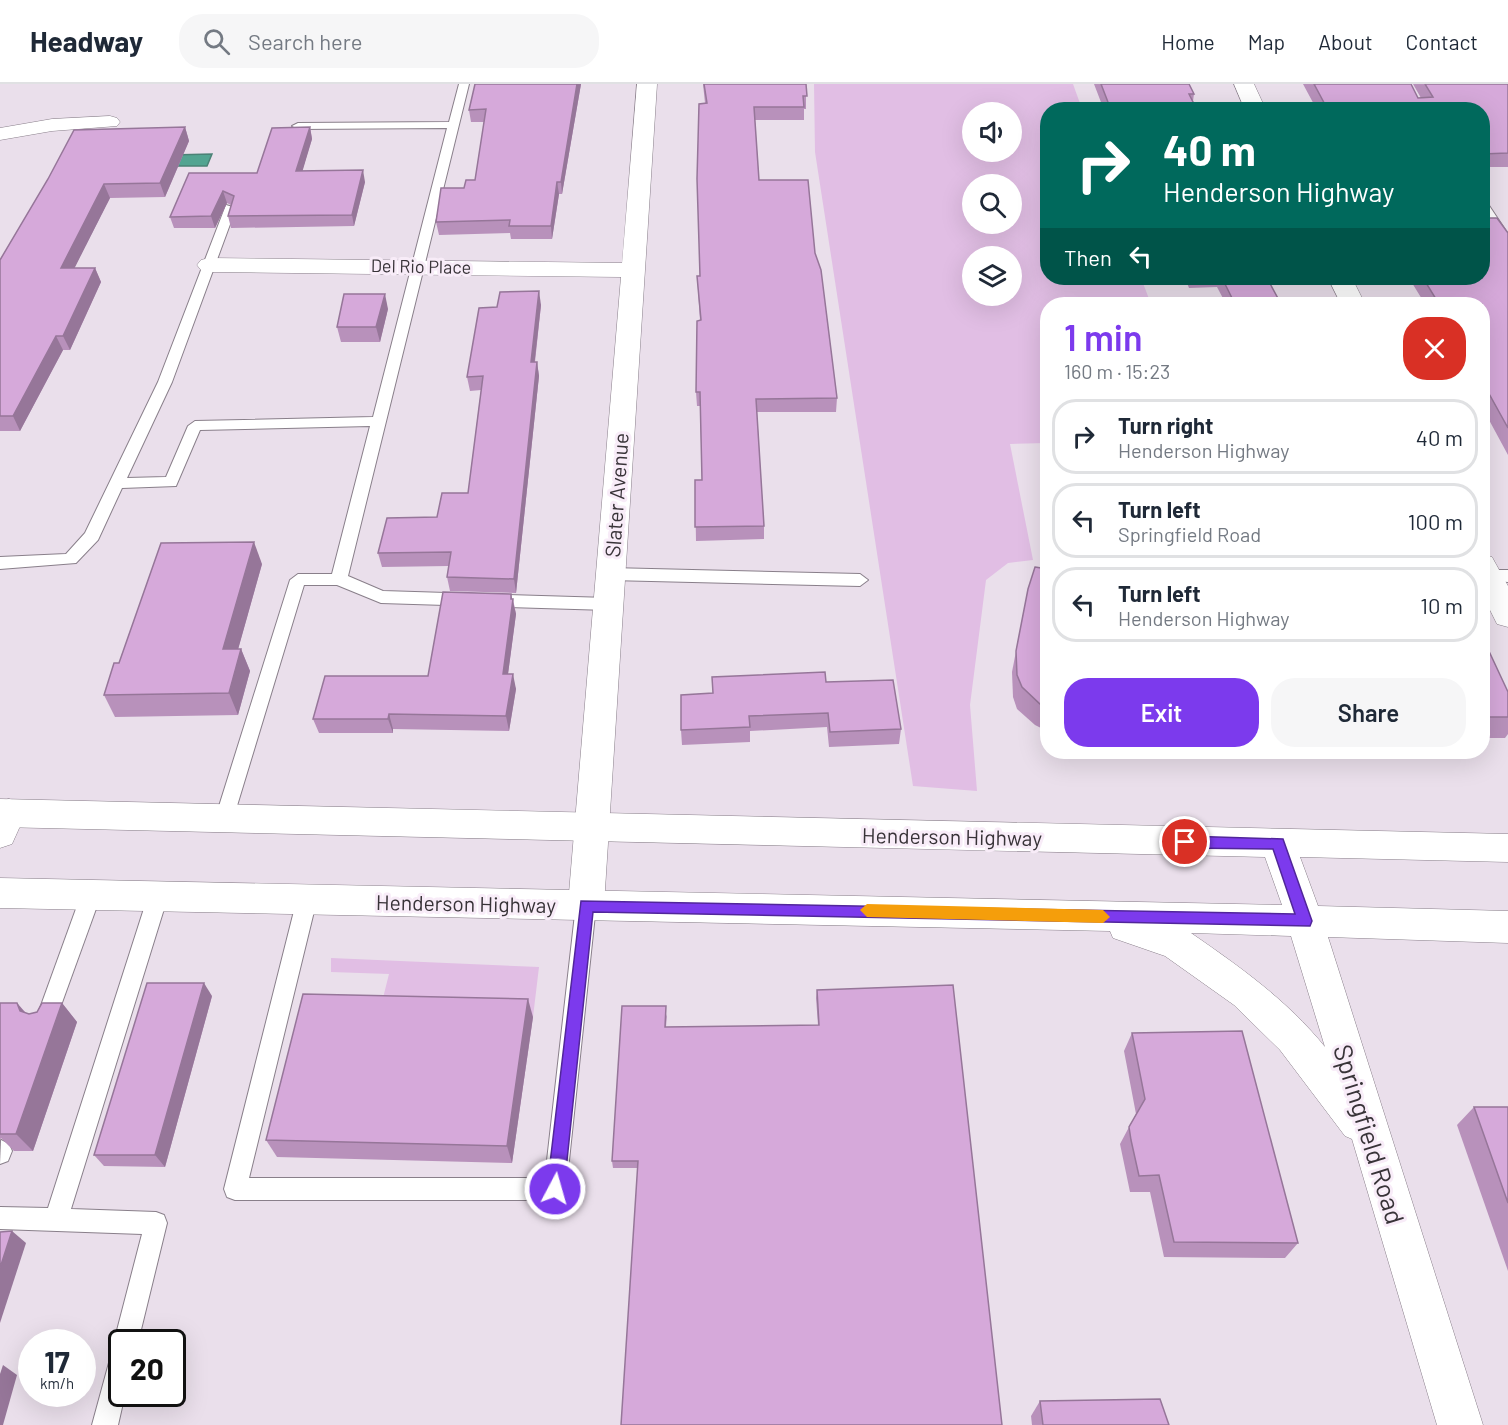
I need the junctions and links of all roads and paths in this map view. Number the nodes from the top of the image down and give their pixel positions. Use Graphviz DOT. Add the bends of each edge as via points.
graph roads {
  1 [pos="464,84"];
  2 [pos="647,84"];
  3 [pos="1244,84"];
  4 [pos="1252,102"];
  5 [pos="110,122"];
  6 [pos="453,125"];
  7 [pos="298,126"];
  8 [pos="0,134"];
  9 [pos="230,208"];
  10 [pos="1490,216"];
  11 [pos="1508,244"];
  12 [pos="209,265"];
  13 [pos="420,265"];
  14 [pos="633,270"];
  15 [pos="379,421"];
  16 [pos="118,483"];
  17 [pos="0,563"];
  18 [pos="1493,572"];
  19 [pos="610,574"];
  20 [pos="339,579"];
  21 [pos="860,580"];
  22 [pos="608,604"];
  23 [pos="1508,616"];
  24 [pos="224,819"];
  25 [pos="3,820"];
  26 [pos="592,828"];
  27 [pos="1278,843"];
  28 [pos="1508,848"];
  29 [pos="0,893"];
  30 [pos="91,895"];
  31 [pos="158,896"];
  32 [pos="307,899"];
  33 [pos="586,905"];
  34 [pos="1093,916"];
  35 [pos="1305,921"];
  36 [pos="1508,927"];
  37 [pos="45,1022"];
  38 [pos="1372,1140"];
  39 [pos="0,1218"];
  40 [pos="56,1220"];
  41 [pos="129,1329"];
  42 [pos="110,1407"];
  43 [pos="105,1425"];
  44 [pos="1460,1425"];
  1 -- 6 [label="lane"];
  2 -- 14 [label="main road, Slater Avenue"];
  3 -- 4 [label="main road"];
  5 -- 8 [label="main road"];
  6 -- 7 [label="lane"];
  6 -- 13 [label="lane"];
  9 -- 12 [label="lane"];
  10 -- 11 [label="lane"];
  12 -- 13 [label="main road, Del Rio Place"];
  12 -- 16 [label="lane" via="165,382"];
  13 -- 14 [label="main road, Del Rio Place"];
  13 -- 15 [label="lane"];
  14 -- 19 [label="main road, Slater Avenue"];
  15 -- 16 [label="lane" via="195,426 171,482"];
  15 -- 20 [label="lane"];
  16 -- 17 [label="lane" via="92,536 70,559"];
  18 -- 23 [label="main road"];
  19 -- 21 [label="lane"];
  19 -- 22 [label="main road, Slater Avenue"];
  20 -- 22 [label="lane" via="381,597"];
  20 -- 24 [label="lane" via="298,580"];
  22 -- 26 [label="main road, Slater Avenue"];
  24 -- 25 [label="main road, Henderson Highway"];
  24 -- 26 [label="main road, Henderson Highway"];
  26 -- 27 [label="main road, Henderson Highway"];
  26 -- 33 [label="main road, Slater Avenue"];
  27 -- 28 [label="main road, Henderson Highway"];
  27 -- 35 [label="main road, Springfield Road"];
  29 -- 30 [label="main road, Henderson Highway"];
  30 -- 31 [label="main road, Henderson Highway"];
  30 -- 37 [label="lane"];
  31 -- 32 [label="main road, Henderson Highway"];
  31 -- 40 [label="lane"];
  32 -- 33 [label="main road, Henderson Highway"];
  32 -- 33 [label="lane" via="235,1189 555,1189"];
  33 -- 34 [label="main road, Henderson Highway"];
  34 -- 35 [label="main road, Henderson Highway"];
  34 -- 38 [label="main road" via="1177,945 1247,993 1294,1038"];
  35 -- 36 [label="main road, Henderson Highway"];
  35 -- 38 [label="main road, Springfield Road"];
  38 -- 44 [label="main road, Springfield Road"];
  39 -- 40 [label="lane"];
  40 -- 41 [label="lane" via="156,1223"];
  42 -- 43 [label="lane"];
}
